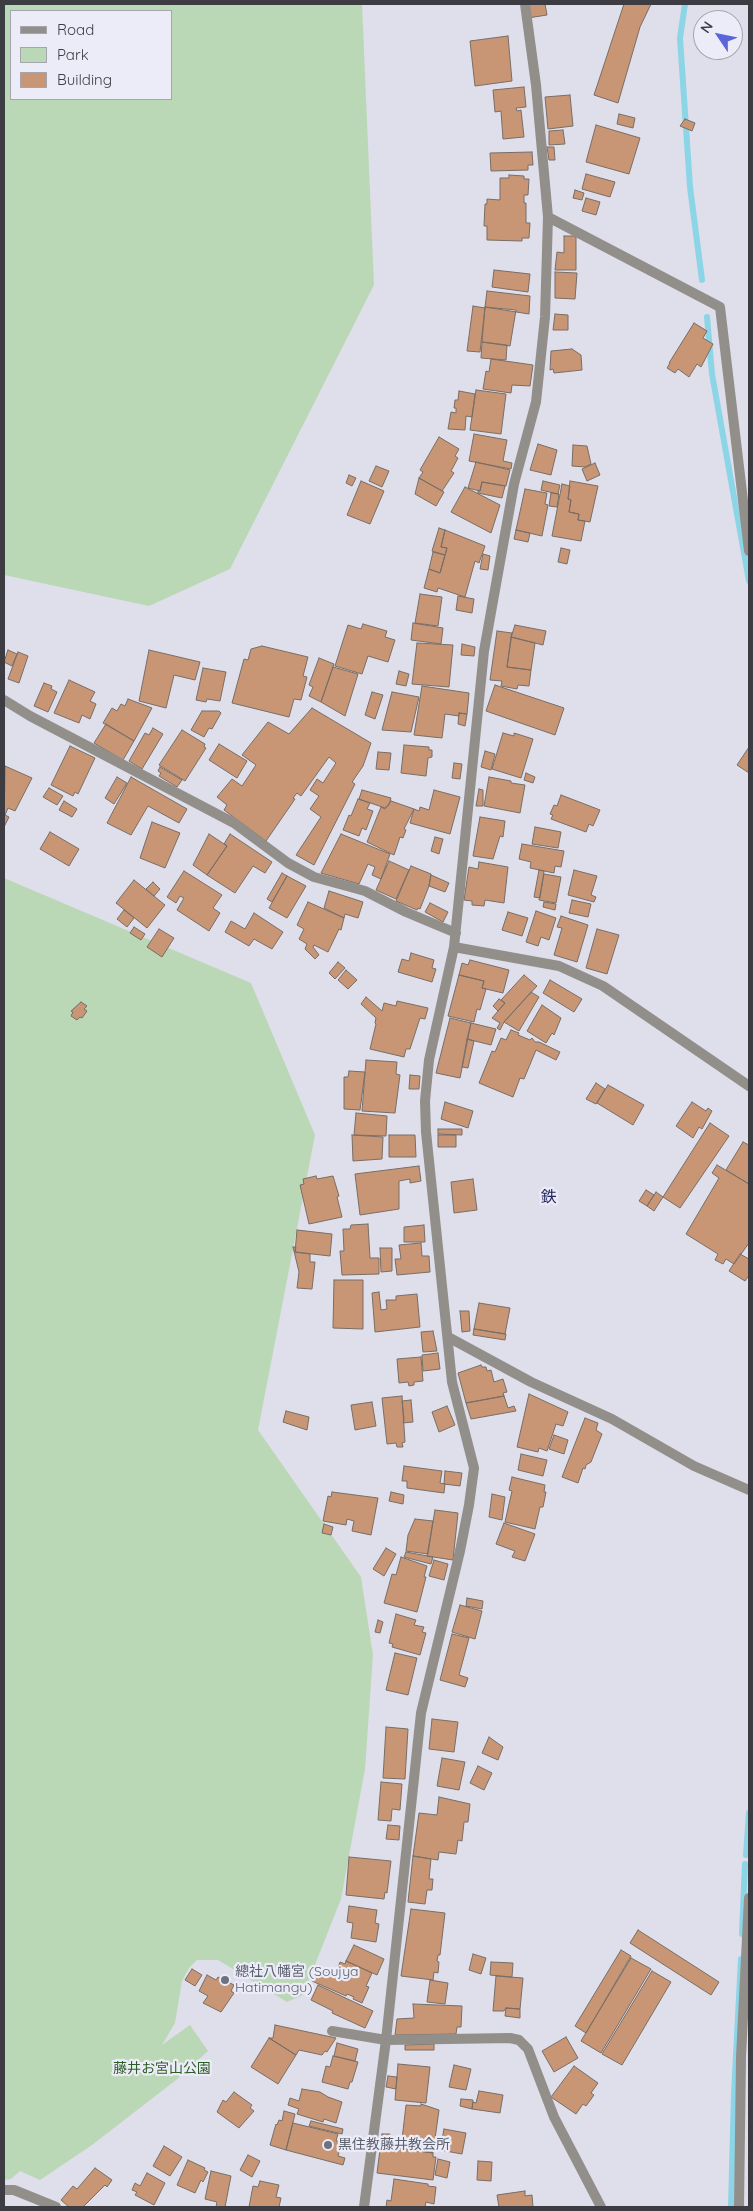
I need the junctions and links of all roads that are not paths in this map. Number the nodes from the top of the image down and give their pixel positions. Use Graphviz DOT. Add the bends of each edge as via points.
graph roads {
  1 [pos="525,4"];
  2 [pos="548,217"];
  3 [pos="749,551"];
  4 [pos="4,700"];
  5 [pos="456,933"];
  6 [pos="454,947"];
  7 [pos="749,1086"];
  8 [pos="448,1337"];
  9 [pos="749,1490"];
  10 [pos="749,1898"];
  11 [pos="332,2031"];
  12 [pos="386,2040"];
  13 [pos="4,2190"];
  14 [pos="56,2207"];
  15 [pos="364,2207"];
  16 [pos="601,2207"];
  17 [pos="739,2207"];
  1 -- 2 [label="street"];
  2 -- 3 [label="street" via="720,307"];
  2 -- 5 [label="street" via="545,317 536,402 514,484 484,651"];
  4 -- 5 [label="street" via="234,823 288,863 314,877 365,891"];
  5 -- 6 [label="street"];
  6 -- 7 [label="street" via="559,966 603,986"];
  6 -- 8 [label="street" via="429,1060 425,1101"];
  8 -- 9 [label="street" via="531,1382 612,1419 694,1466"];
  8 -- 12 [label="street" via="452,1382 474,1468 460,1551 420,1713"];
  10 -- 17 [label="street" via="741,2057"];
  11 -- 12 [label="street"];
  12 -- 15 [label="street"];
  12 -- 16 [label="street" via="519,2040 528,2049 554,2117"];
  13 -- 14 [label="street" via="14,2190"];
}
